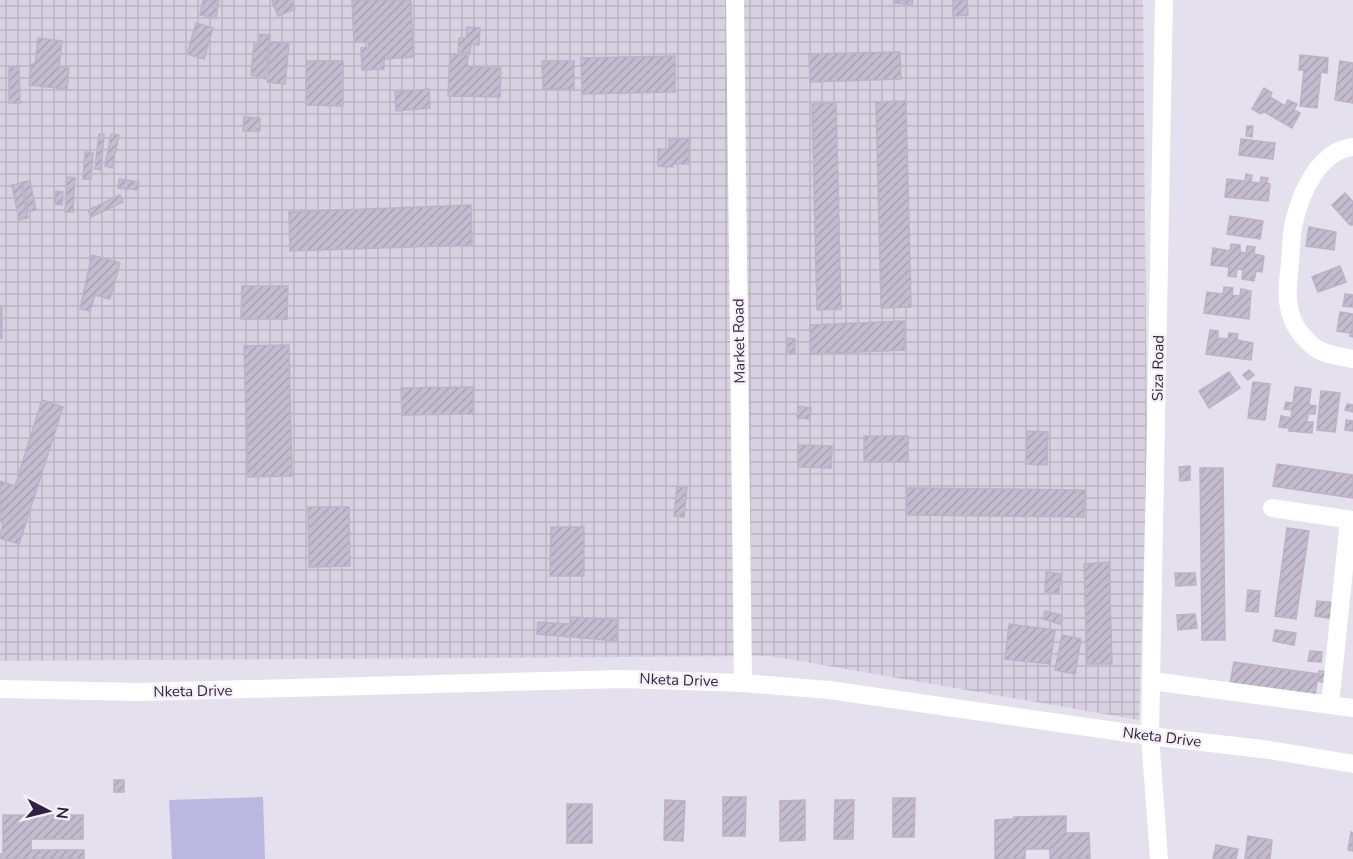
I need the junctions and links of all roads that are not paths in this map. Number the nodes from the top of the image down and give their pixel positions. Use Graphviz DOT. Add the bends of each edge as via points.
graph roads {
  1 [pos="735,0"];
  2 [pos="1164,0"];
  3 [pos="1353,147"];
  4 [pos="1353,359"];
  5 [pos="1272,508"];
  6 [pos="1351,520"];
  7 [pos="1152,681"];
  8 [pos="743,682"];
  9 [pos="0,689"];
  10 [pos="1330,705"];
  11 [pos="1353,708"];
  12 [pos="1150,736"];
  13 [pos="1353,764"];
  14 [pos="1159,859"];
  1 -- 8 [label="street, Market Road"];
  2 -- 7 [label="street, Siza Road"];
  3 -- 4 [label="street" via="1326,158 1301,199 1293,223 1287,298 1292,319 1314,347"];
  5 -- 6 [label="street"];
  6 -- 10 [label="street"];
  7 -- 10 [label="street"];
  7 -- 12 [label="street, Siza Road"];
  8 -- 9 [label="street, Nketa Drive" via="622,679 138,692"];
  8 -- 12 [label="street, Nketa Drive" via="829,690"];
  10 -- 11 [label="street"];
  12 -- 13 [label="street, Nketa Drive"];
  12 -- 14 [label="street, Siza Road"];
}
